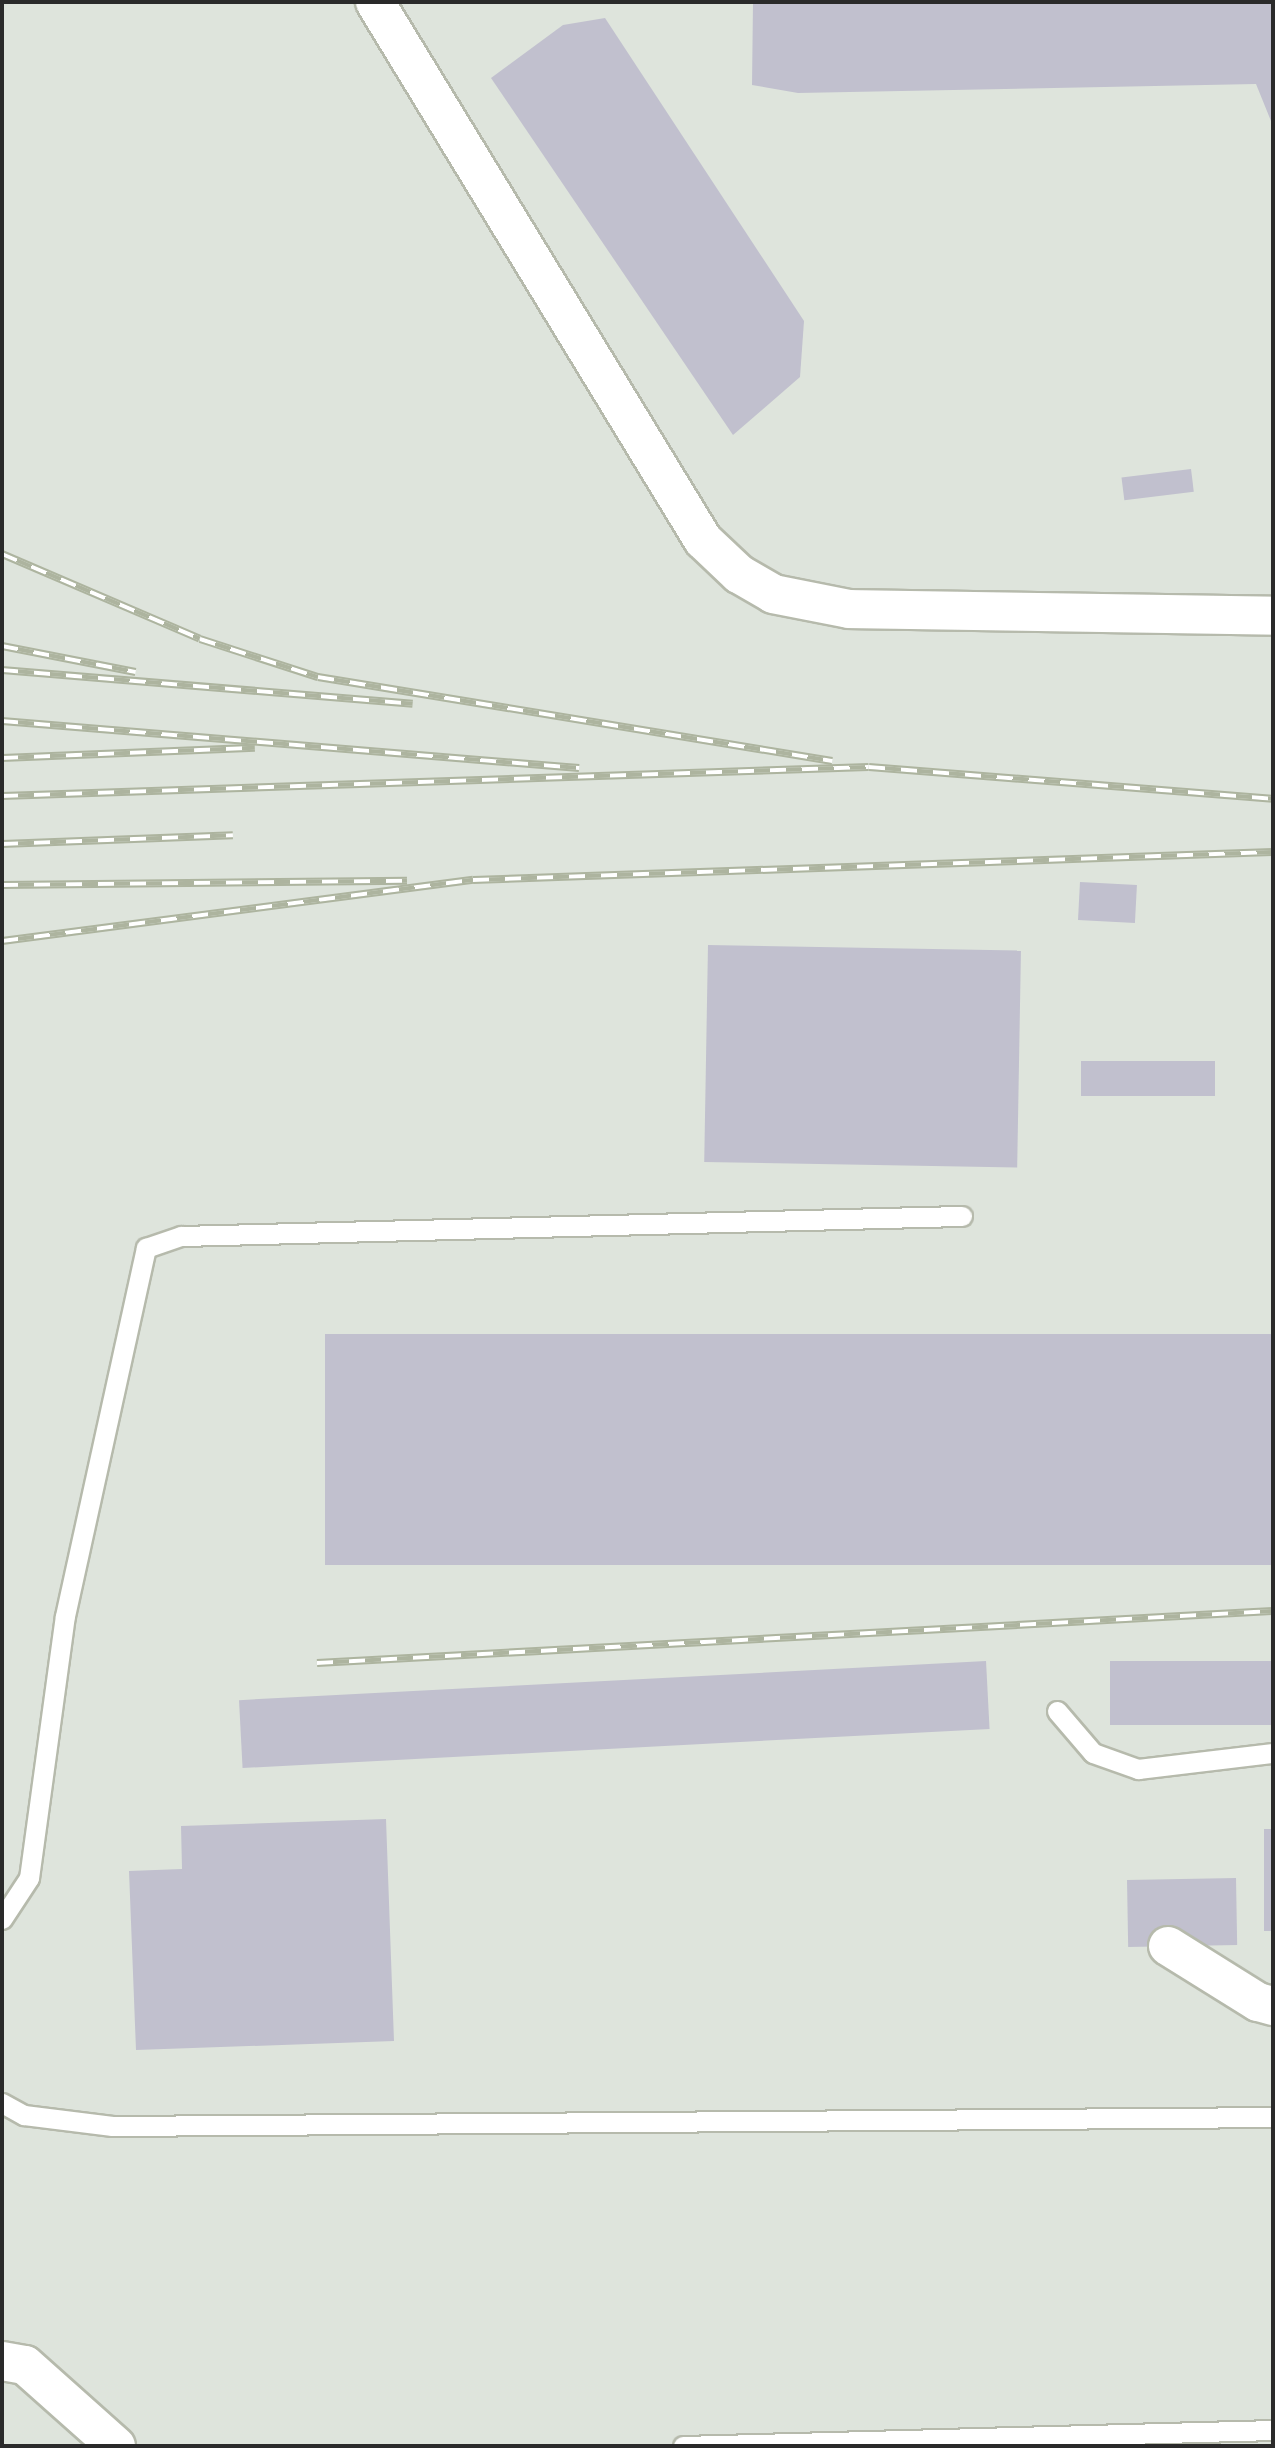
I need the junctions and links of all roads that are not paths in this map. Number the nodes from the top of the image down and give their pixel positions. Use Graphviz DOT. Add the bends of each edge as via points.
graph roads {
  1 [pos="375,2"];
  2 [pos="1273,616"];
  3 [pos="962,1216"];
  4 [pos="1057,1711"];
  5 [pos="1273,1754"];
  6 [pos="2,1919"];
  7 [pos="1168,1945"];
  8 [pos="1273,2006"];
  9 [pos="2,2103"];
  10 [pos="1273,2117"];
  11 [pos="2,2361"];
  12 [pos="1273,2430"];
  13 [pos="116,2446"];
  14 [pos="683,2446"];
  1 -- 2 [label="street" via="703,540 739,574 773,594 849,610"];
  3 -- 6 [label="lane" via="194,1236 146,1248 65,1616 29,1878"];
  4 -- 5 [label="lane" via="1093,1753 1138,1769"];
  7 -- 8 [label="street" via="1258,2002"];
  9 -- 10 [label="lane" via="24,2115 112,2126"];
  11 -- 13 [label="street" via="25,2365"];
  12 -- 14 [label="lane"];
}
